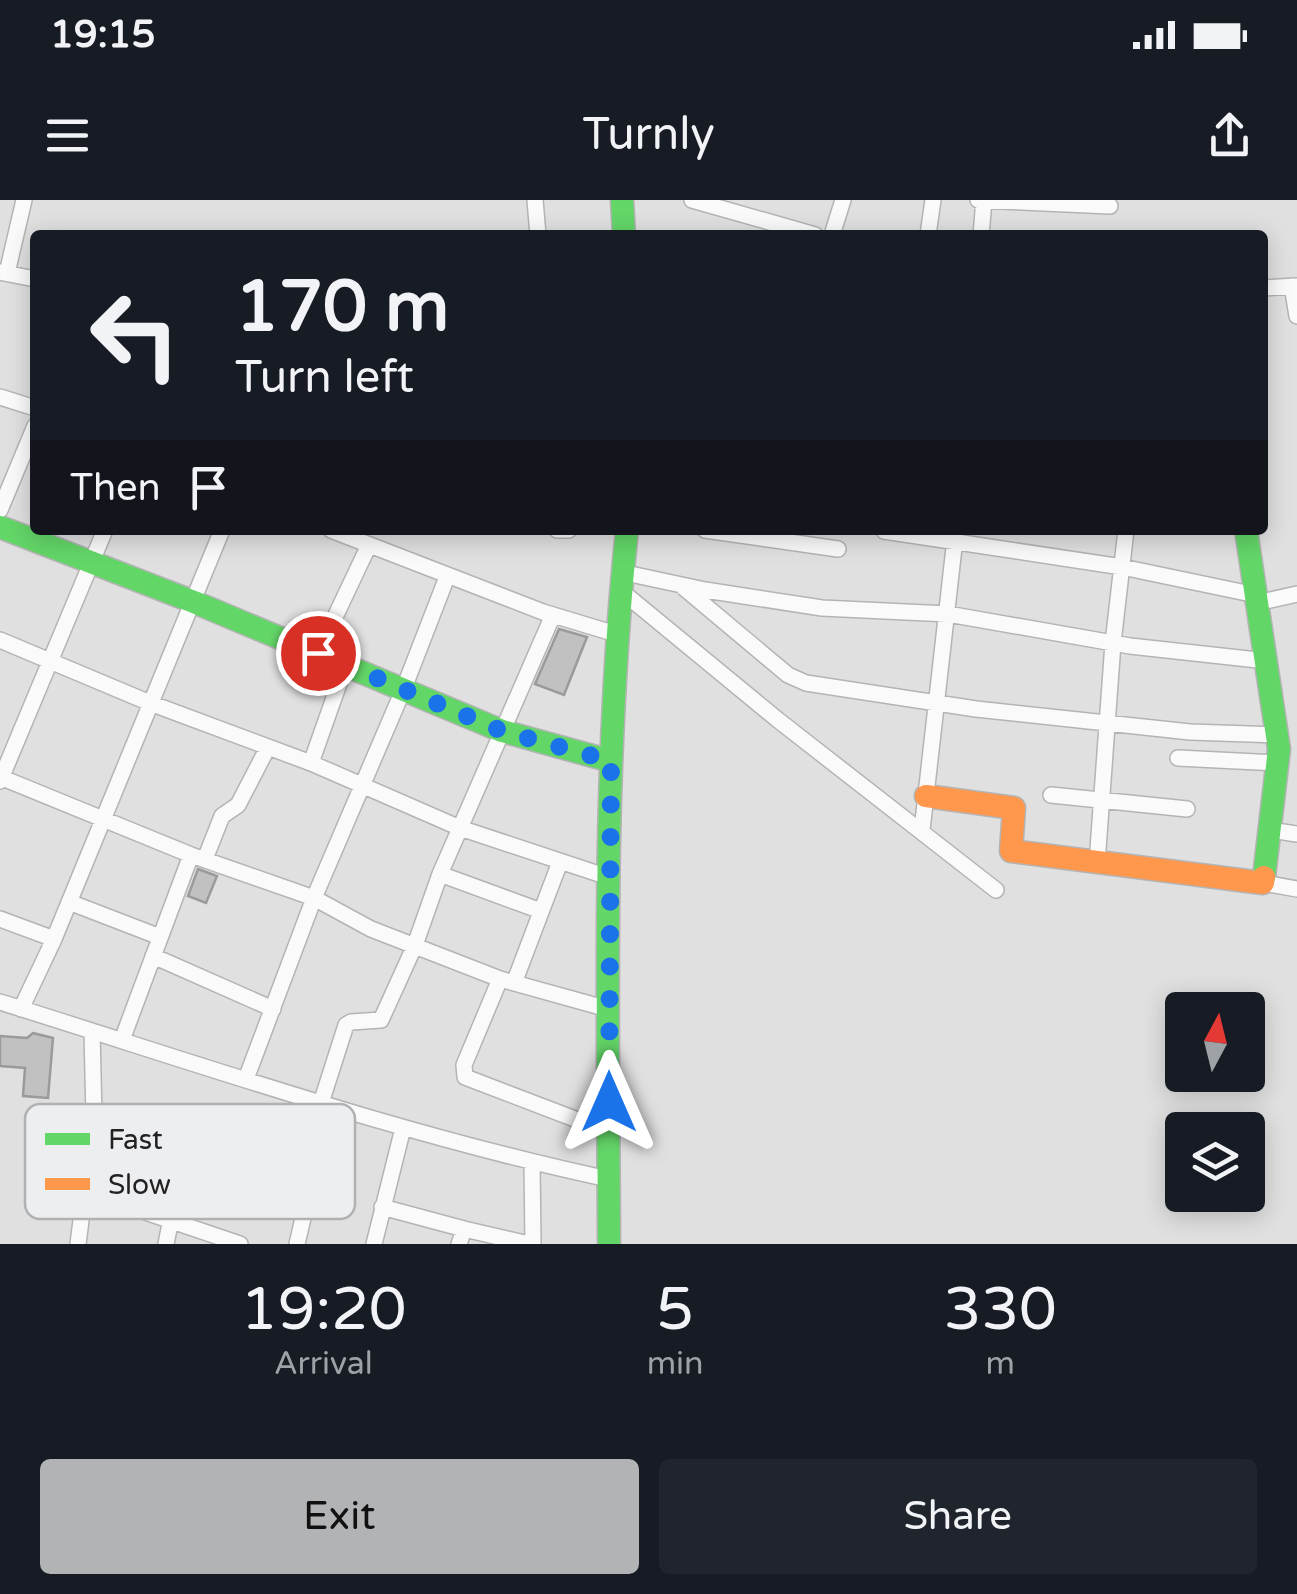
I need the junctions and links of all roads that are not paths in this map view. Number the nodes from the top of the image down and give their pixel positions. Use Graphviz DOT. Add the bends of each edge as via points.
graph roads {
  1 [pos="24,200"];
  2 [pos="535,200"];
  3 [pos="622,200"];
  4 [pos="692,200"];
  5 [pos="843,200"];
  6 [pos="932,200"];
  7 [pos="982,200"];
  8 [pos="1110,206"];
  9 [pos="538,230"];
  10 [pos="624,230"];
  11 [pos="797,230"];
  12 [pos="834,230"];
  13 [pos="929,230"];
  14 [pos="981,230"];
  15 [pos="17,232"];
  16 [pos="30,234"];
  17 [pos="4,272"];
  18 [pos="30,278"];
  19 [pos="1294,286"];
  20 [pos="1268,288"];
  21 [pos="1297,316"];
  22 [pos="0,397"];
  23 [pos="30,406"];
  24 [pos="30,438"];
  25 [pos="0,510"];
  26 [pos="0,527"];
  27 [pos="103,535"];
  28 [pos="220,535"];
  29 [pos="343,535"];
  30 [pos="626,535"];
  31 [pos="740,535"];
  32 [pos="1125,535"];
  33 [pos="1247,535"];
  34 [pos="955,536"];
  35 [pos="368,545"];
  36 [pos="838,549"];
  37 [pos="91,562"];
  38 [pos="1122,568"];
  39 [pos="446,576"];
  40 [pos="620,581"];
  41 [pos="680,584"];
  42 [pos="1297,594"];
  43 [pos="1257,599"];
  44 [pos="194,602"];
  45 [pos="948,614"];
  46 [pos="552,615"];
  47 [pos="616,634"];
  48 [pos="0,640"];
  49 [pos="1114,643"];
  50 [pos="318,653"];
  51 [pos="1267,661"];
  52 [pos="50,662"];
  53 [pos="346,664"];
  54 [pos="404,688"];
  55 [pos="150,703"];
  56 [pos="937,704"];
  57 [pos="1109,724"];
  58 [pos="502,731"];
  59 [pos="1278,735"];
  60 [pos="268,746"];
  61 [pos="1178,758"];
  62 [pos="611,761"];
  63 [pos="311,762"];
  64 [pos="1277,763"];
  65 [pos="0,778"];
  66 [pos="362,786"];
  67 [pos="926,796"];
  68 [pos="1051,796"];
  69 [pos="1102,801"];
  70 [pos="1187,809"];
  71 [pos="102,816"];
  72 [pos="460,828"];
  73 [pos="922,830"];
  74 [pos="1270,830"];
  75 [pos="1297,834"];
  76 [pos="198,857"];
  77 [pos="560,862"];
  78 [pos="1097,863"];
  79 [pos="440,874"];
  80 [pos="608,877"];
  81 [pos="1264,884"];
  82 [pos="1297,889"];
  83 [pos="996,890"];
  84 [pos="314,898"];
  85 [pos="68,902"];
  86 [pos="541,911"];
  87 [pos="0,919"];
  88 [pos="160,938"];
  89 [pos="54,939"];
  90 [pos="414,945"];
  91 [pos="153,956"];
  92 [pos="507,981"];
  93 [pos="0,1002"];
  94 [pos="22,1009"];
  95 [pos="272,1009"];
  96 [pos="608,1009"];
  97 [pos="92,1031"];
  98 [pos="122,1040"];
  99 [pos="246,1079"];
  100 [pos="94,1104"];
  101 [pos="321,1104"];
  102 [pos="324,1104"];
  103 [pos="355,1114"];
  104 [pos="403,1128"];
  105 [pos="609,1132"];
  106 [pos="532,1163"];
  107 [pos="608,1179"];
  108 [pos="382,1207"];
  109 [pos="80,1219"];
  110 [pos="162,1219"];
  111 [pos="171,1219"];
  112 [pos="302,1219"];
  113 [pos="170,1222"];
  114 [pos="461,1236"];
  115 [pos="78,1244"];
  116 [pos="166,1244"];
  117 [pos="240,1244"];
  118 [pos="297,1244"];
  119 [pos="374,1244"];
  120 [pos="531,1244"];
  121 [pos="609,1244"];
  1 -- 15 [label="street"];
  2 -- 9 [label="street"];
  3 -- 10 [label="street"];
  4 -- 11 [label="street"];
  5 -- 12 [label="street"];
  6 -- 13 [label="street"];
  7 -- 8 [label="street"];
  7 -- 14 [label="street"];
  15 -- 16 [label="street"];
  15 -- 17 [label="street"];
  17 -- 18 [label="street"];
  19 -- 20 [label="street"];
  19 -- 21 [label="street"];
  22 -- 23 [label="street"];
  24 -- 25 [label="street"];
  26 -- 37 [label="street"];
  27 -- 37 [label="street"];
  28 -- 44 [label="street"];
  29 -- 35 [label="street"];
  30 -- 40 [label="street"];
  31 -- 36 [label="street"];
  32 -- 38 [label="street"];
  33 -- 43 [label="street"];
  34 -- 38 [label="street"];
  34 -- 45 [label="street"];
  35 -- 39 [label="street"];
  35 -- 50 [label="street"];
  37 -- 44 [label="street"];
  37 -- 52 [label="street"];
  38 -- 43 [label="street"];
  38 -- 49 [label="street"];
  39 -- 46 [label="street"];
  39 -- 54 [label="street"];
  40 -- 41 [label="street"];
  40 -- 47 [label="street"];
  40 -- 73 [label="street" via="778,720"];
  41 -- 45 [label="street" via="822,608"];
  41 -- 56 [label="street" via="788,675"];
  42 -- 43 [label="street"];
  43 -- 51 [label="street"];
  44 -- 50 [label="street"];
  44 -- 55 [label="street"];
  45 -- 49 [label="street"];
  45 -- 56 [label="street"];
  46 -- 47 [label="street"];
  46 -- 58 [label="street"];
  47 -- 62 [label="street"];
  48 -- 52 [label="street"];
  49 -- 51 [label="street"];
  49 -- 57 [label="street"];
  50 -- 53 [label="street"];
  51 -- 59 [label="street"];
  52 -- 55 [label="street"];
  52 -- 65 [label="street"];
  53 -- 54 [label="street"];
  53 -- 63 [label="street"];
  54 -- 58 [label="street"];
  54 -- 66 [label="street"];
  55 -- 60 [label="street"];
  55 -- 71 [label="street"];
  56 -- 57 [label="street"];
  56 -- 67 [label="street"];
  57 -- 59 [label="street"];
  57 -- 69 [label="street"];
  58 -- 62 [label="street"];
  58 -- 72 [label="street"];
  59 -- 64 [label="street"];
  60 -- 63 [label="street"];
  60 -- 76 [label="street" via="238,806 222,816"];
  61 -- 64 [label="street"];
  62 -- 80 [label="street"];
  63 -- 66 [label="street"];
  64 -- 74 [label="street"];
  65 -- 71 [label="street"];
  66 -- 72 [label="street"];
  66 -- 84 [label="street"];
  67 -- 73 [label="street"];
  67 -- 78 [label="street" via="1014,808 1011,850"];
  68 -- 69 [label="street"];
  69 -- 70 [label="street"];
  69 -- 78 [label="street"];
  71 -- 76 [label="street"];
  71 -- 85 [label="street"];
  72 -- 77 [label="street"];
  72 -- 79 [label="street"];
  73 -- 83 [label="street"];
  74 -- 75 [label="street"];
  74 -- 81 [label="street"];
  76 -- 84 [label="street"];
  76 -- 88 [label="street"];
  77 -- 80 [label="street"];
  77 -- 86 [label="street"];
  78 -- 81 [label="street"];
  79 -- 86 [label="street"];
  79 -- 90 [label="street"];
  80 -- 96 [label="street"];
  81 -- 82 [label="street"];
  84 -- 90 [label="street"];
  84 -- 95 [label="street"];
  85 -- 88 [label="street"];
  85 -- 89 [label="street"];
  86 -- 92 [label="street"];
  87 -- 89 [label="street"];
  88 -- 91 [label="street"];
  89 -- 94 [label="street"];
  90 -- 92 [label="street"];
  90 -- 102 [label="street" via="381,1020 346,1026"];
  91 -- 95 [label="street"];
  91 -- 98 [label="street"];
  92 -- 96 [label="street"];
  92 -- 105 [label="street" via="464,1065 465,1078"];
  93 -- 94 [label="street"];
  94 -- 97 [label="street"];
  95 -- 99 [label="street"];
  96 -- 105 [label="street"];
  97 -- 98 [label="street"];
  97 -- 100 [label="street"];
  98 -- 99 [label="street"];
  99 -- 101 [label="street"];
  103 -- 104 [label="street"];
  104 -- 106 [label="street"];
  104 -- 108 [label="street"];
  105 -- 107 [label="street"];
  106 -- 107 [label="street"];
  106 -- 120 [label="street"];
  107 -- 121 [label="street"];
  108 -- 114 [label="street"];
  108 -- 119 [label="street"];
  109 -- 115 [label="street"];
  110 -- 113 [label="street"];
  111 -- 113 [label="street"];
  112 -- 118 [label="street"];
  113 -- 116 [label="street"];
  113 -- 117 [label="street"];
  114 -- 120 [label="street"];
}
